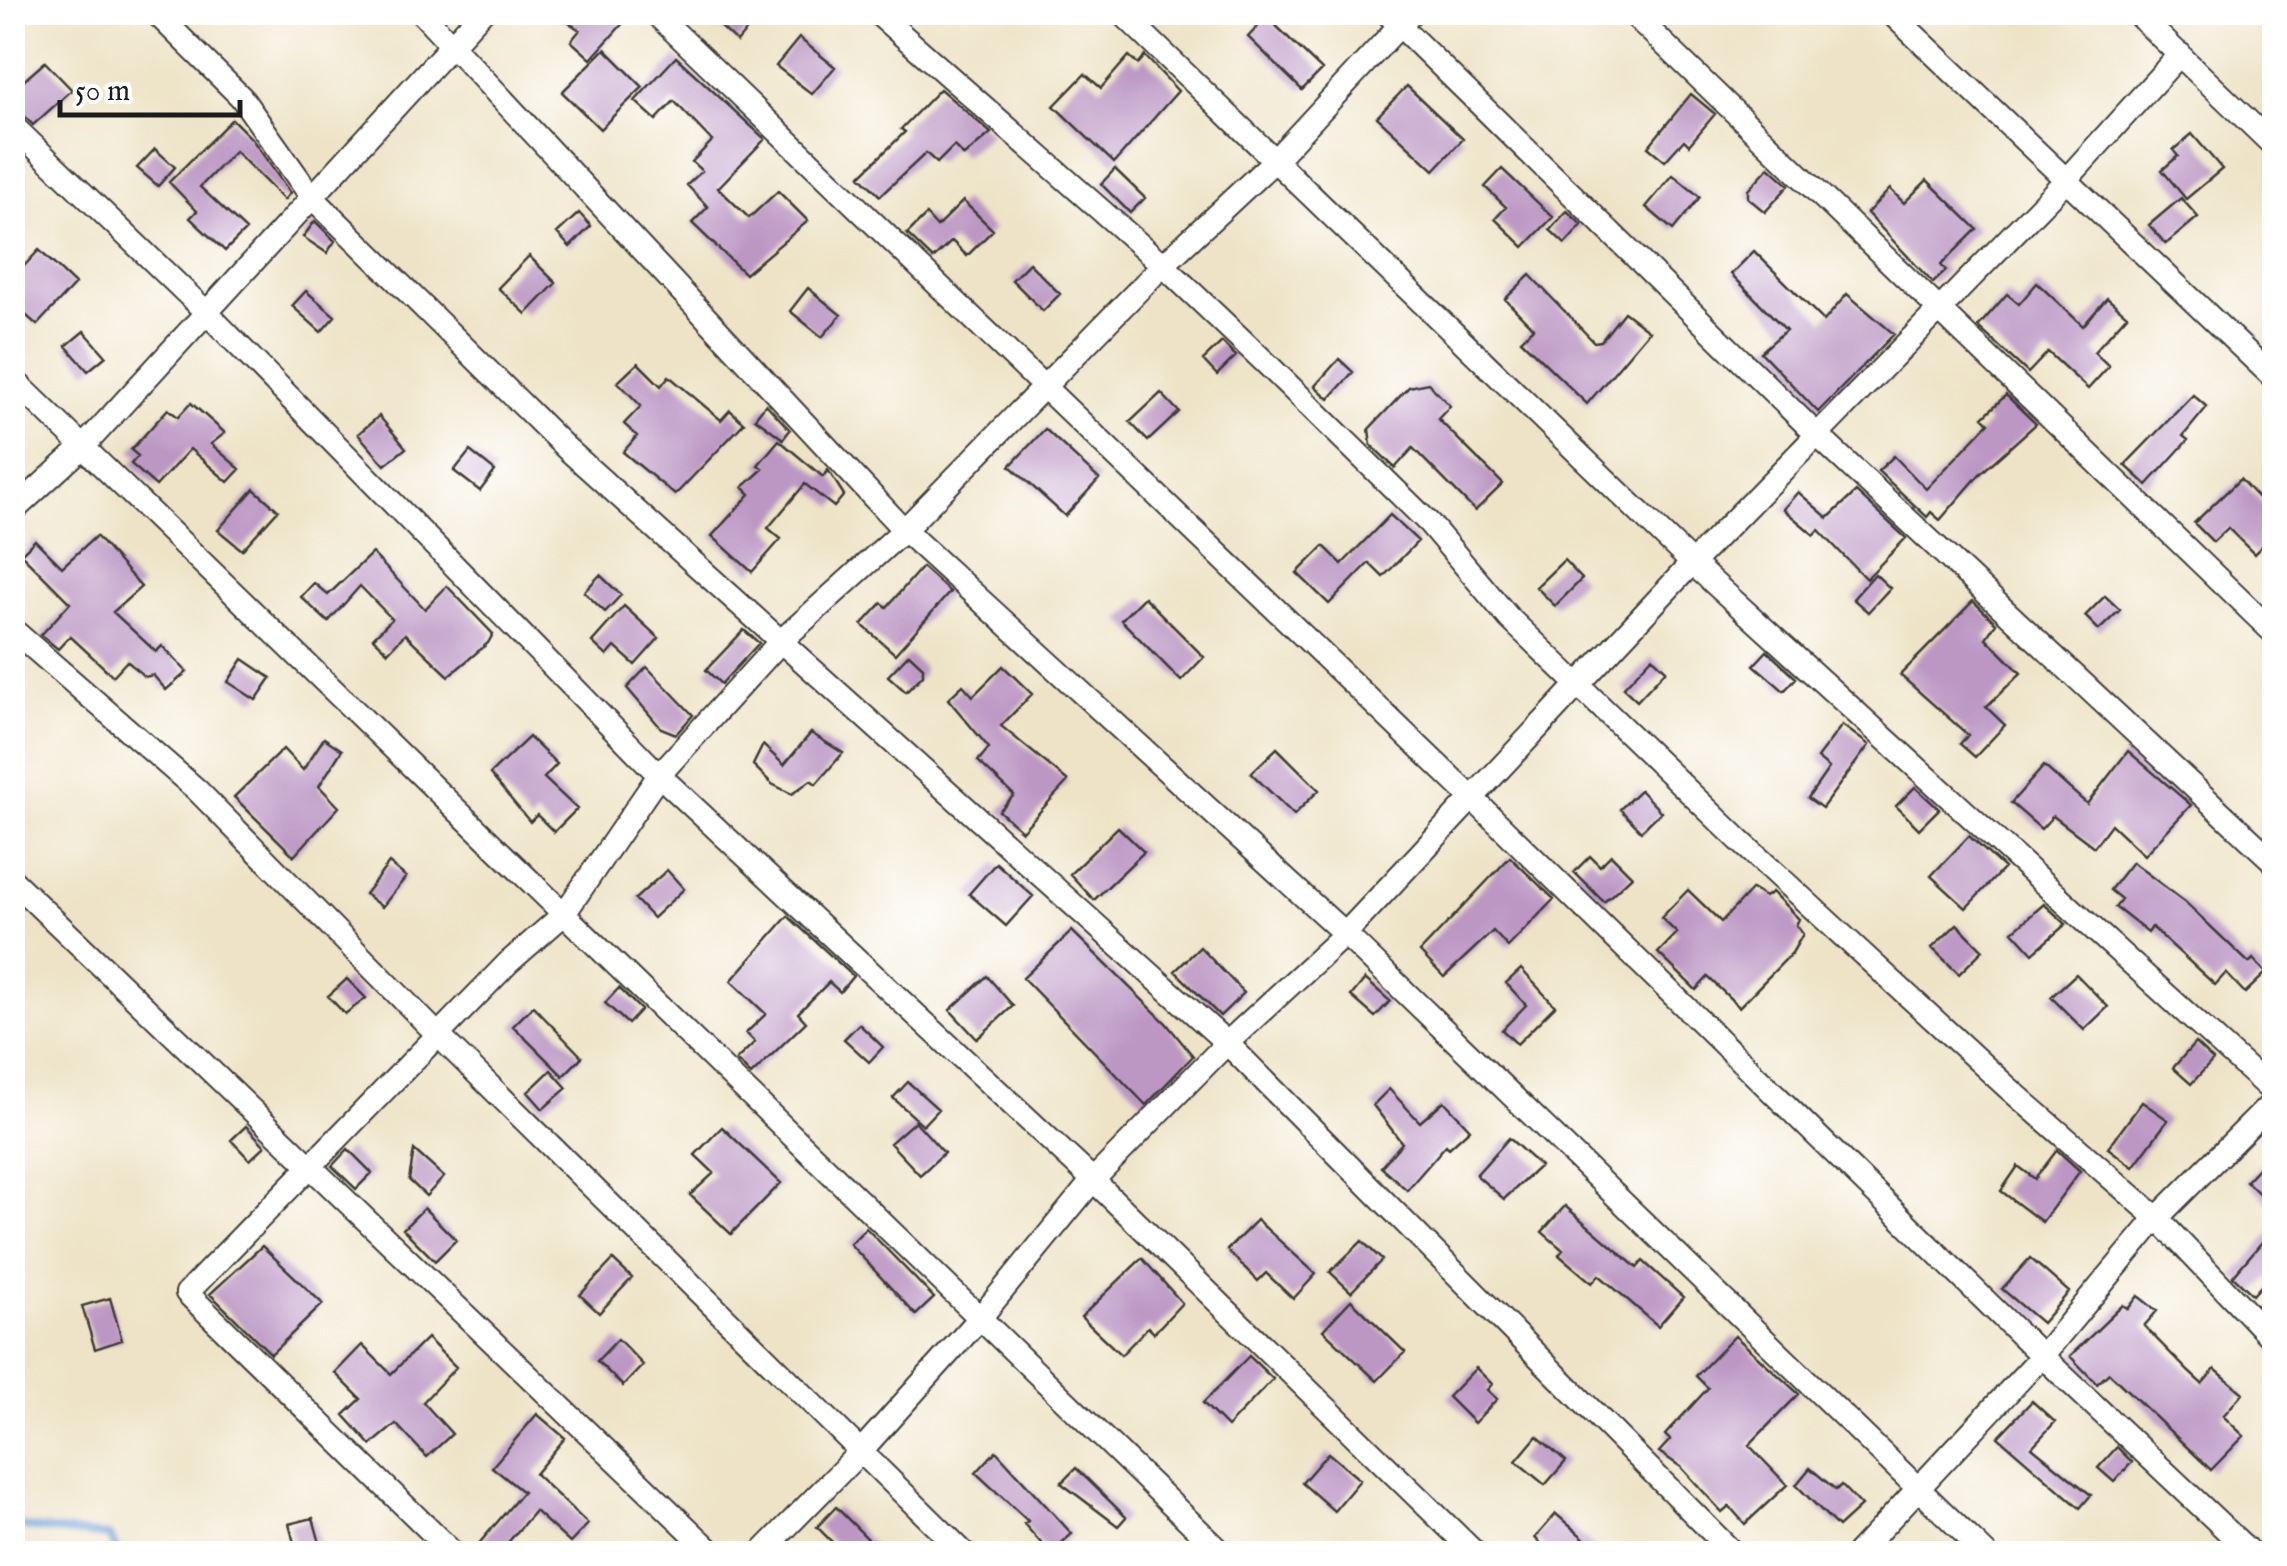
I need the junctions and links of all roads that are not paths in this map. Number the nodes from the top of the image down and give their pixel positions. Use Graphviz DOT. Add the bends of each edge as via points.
graph roads {
  1 [pos="155,12"];
  2 [pos="421,12"];
  3 [pos="482,12"];
  4 [pos="654,12"];
  5 [pos="876,12"];
  6 [pos="1121,12"];
  7 [pos="1630,12"];
  8 [pos="1890,12"];
  9 [pos="2135,12"];
  10 [pos="1400,17"];
  11 [pos="452,44"];
  12 [pos="2180,54"];
  13 [pos="12,124"];
  14 [pos="2274,146"];
  15 [pos="1274,161"];
  16 [pos="2067,179"];
  17 [pos="311,196"];
  18 [pos="1163,266"];
  19 [pos="1940,306"];
  20 [pos="205,311"];
  21 [pos="12,378"];
  22 [pos="2274,378"];
  23 [pos="1041,388"];
  24 [pos="1816,434"];
  25 [pos="84,445"];
  26 [pos="12,512"];
  27 [pos="904,530"];
  28 [pos="1692,563"];
  29 [pos="12,629"];
  30 [pos="2274,634"];
  31 [pos="780,642"];
  32 [pos="1579,683"];
  33 [pos="659,775"];
  34 [pos="1472,798"];
  35 [pos="2274,862"];
  36 [pos="12,880"];
  37 [pos="564,914"];
  38 [pos="1344,934"];
  39 [pos="438,1035"];
  40 [pos="1227,1043"];
  41 [pos="2274,1094"];
  42 [pos="2274,1101"];
  43 [pos="311,1164"];
  44 [pos="1093,1180"];
  45 [pos="2157,1218"];
  46 [pos="980,1318"];
  47 [pos="2274,1341"];
  48 [pos="2042,1356"];
  49 [pos="860,1452"];
  50 [pos="1920,1489"];
  51 [pos="454,1554"];
  52 [pos="714,1554"];
  53 [pos="760,1554"];
  54 [pos="965,1554"];
  55 [pos="1223,1554"];
  56 [pos="1476,1554"];
  57 [pos="1734,1554"];
  58 [pos="1857,1554"];
  59 [pos="1986,1554"];
  60 [pos="2252,1554"];
  1 -- 17 [label="street" via="241,97"];
  2 -- 11 [label="street"];
  3 -- 11 [label="street"];
  4 -- 23 [label="street"];
  5 -- 18 [label="street"];
  6 -- 15 [label="street"];
  7 -- 19 [label="street"];
  8 -- 16 [label="street"];
  9 -- 12 [label="street"];
  10 -- 15 [label="street"];
  10 -- 24 [label="street"];
  11 -- 17 [label="street"];
  11 -- 27 [label="street"];
  12 -- 14 [label="street"];
  12 -- 16 [label="street"];
  13 -- 20 [label="street"];
  15 -- 18 [label="street"];
  15 -- 28 [label="street"];
  16 -- 19 [label="street"];
  16 -- 22 [label="street"];
  17 -- 20 [label="street"];
  17 -- 31 [label="street" via="565,447"];
  18 -- 23 [label="street"];
  18 -- 32 [label="street" via="1429,524 1509,618"];
  19 -- 24 [label="street"];
  19 -- 30 [label="street"];
  20 -- 25 [label="street"];
  20 -- 33 [label="street"];
  21 -- 25 [label="street"];
  23 -- 27 [label="street"];
  23 -- 34 [label="street"];
  24 -- 28 [label="street"];
  24 -- 35 [label="street"];
  25 -- 26 [label="street"];
  25 -- 37 [label="street"];
  27 -- 31 [label="street"];
  27 -- 38 [label="street"];
  28 -- 32 [label="street"];
  28 -- 41 [label="street"];
  29 -- 39 [label="street" via="197,790"];
  31 -- 33 [label="street"];
  31 -- 40 [label="street"];
  32 -- 34 [label="street"];
  32 -- 45 [label="street" via="1753,853"];
  33 -- 37 [label="street"];
  33 -- 44 [label="street"];
  34 -- 38 [label="street"];
  34 -- 48 [label="street"];
  36 -- 43 [label="street"];
  37 -- 39 [label="street"];
  37 -- 46 [label="street"];
  38 -- 40 [label="street"];
  38 -- 50 [label="street"];
  39 -- 43 [label="street"];
  39 -- 49 [label="street"];
  40 -- 44 [label="street"];
  40 -- 57 [label="street"];
  42 -- 45 [label="street"];
  43 -- 51 [label="street" via="186,1294"];
  43 -- 52 [label="street"];
  44 -- 46 [label="street"];
  44 -- 56 [label="street"];
  45 -- 47 [label="street"];
  45 -- 48 [label="street"];
  46 -- 49 [label="street"];
  46 -- 55 [label="street"];
  48 -- 50 [label="street"];
  48 -- 60 [label="street"];
  49 -- 53 [label="street"];
  49 -- 54 [label="street"];
  50 -- 58 [label="street"];
  50 -- 59 [label="street"];
}
